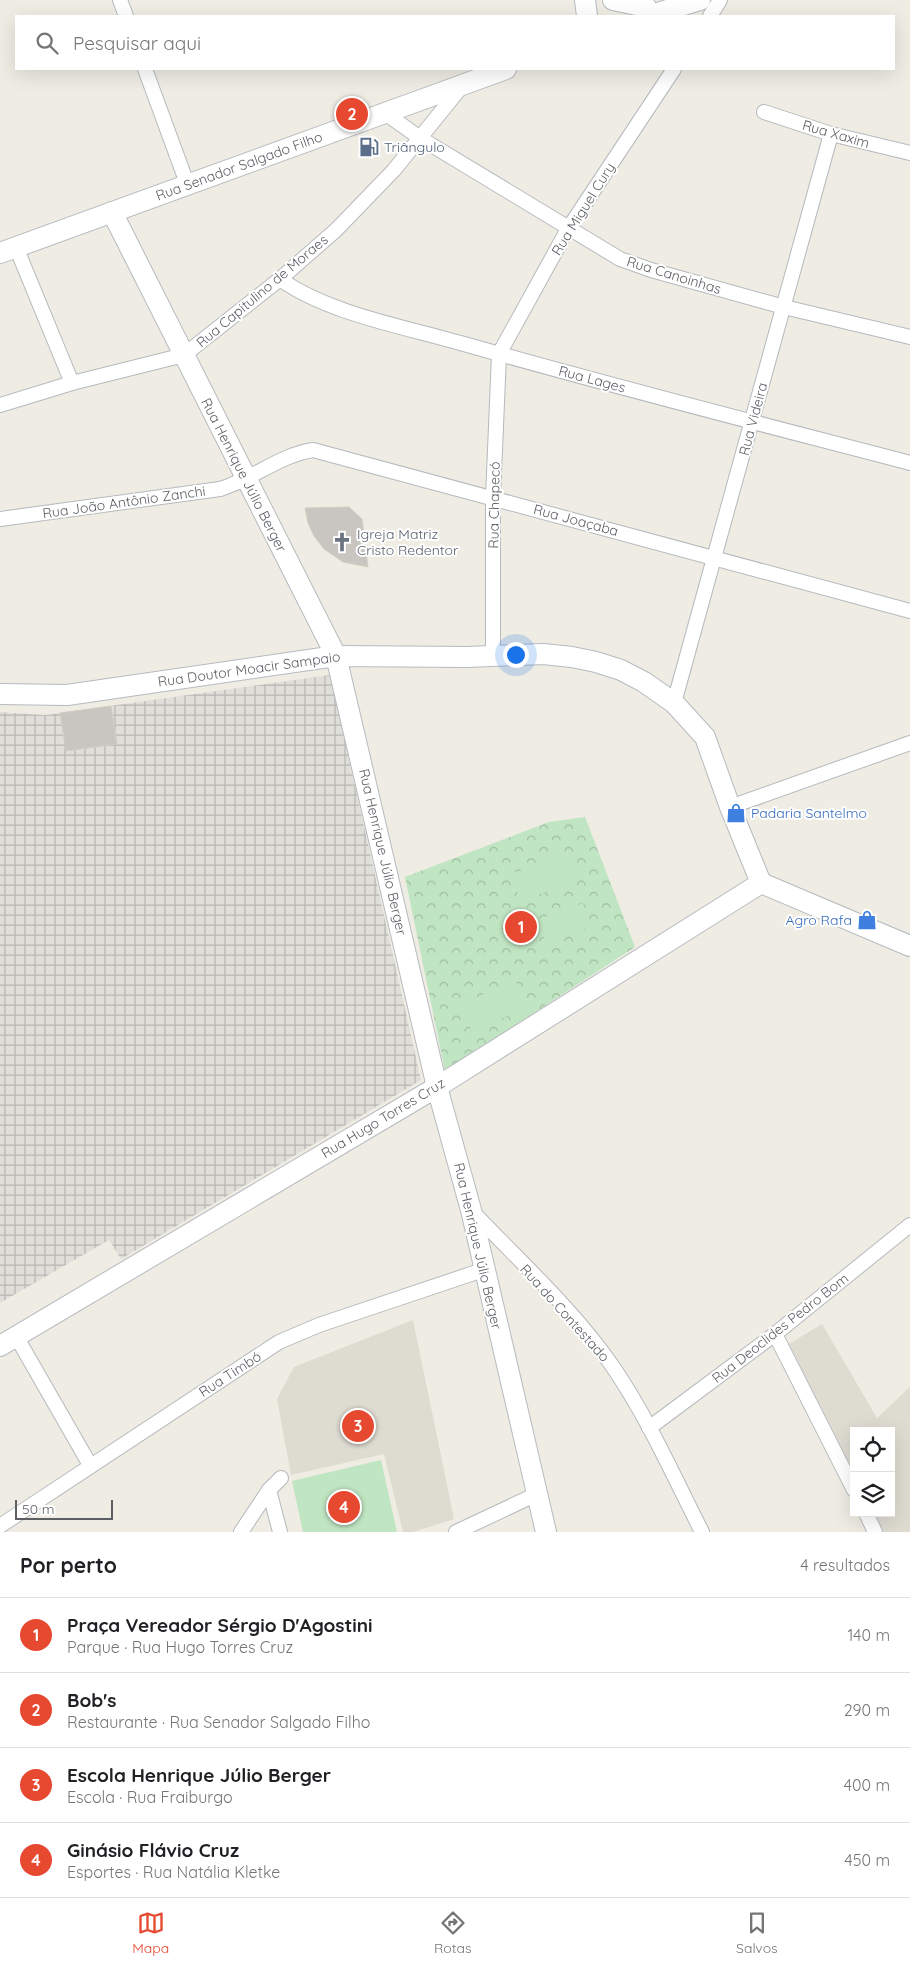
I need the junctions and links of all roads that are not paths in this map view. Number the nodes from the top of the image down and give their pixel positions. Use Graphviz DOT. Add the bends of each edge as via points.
graph roads {
  1 [pos="120,0"];
  2 [pos="585,0"];
  3 [pos="613,0"];
  4 [pos="667,0"];
  5 [pos="700,0"];
  6 [pos="720,0"];
  7 [pos="648,13"];
  8 [pos="126,15"];
  9 [pos="588,15"];
  10 [pos="711,15"];
  11 [pos="145,70"];
  12 [pos="503,70"];
  13 [pos="673,70"];
  14 [pos="465,83"];
  15 [pos="764,112"];
  16 [pos="384,113"];
  17 [pos="832,134"];
  18 [pos="420,138"];
  19 [pos="910,153"];
  20 [pos="188,186"];
  21 [pos="112,212"];
  22 [pos="568,228"];
  23 [pos="8,250"];
  24 [pos="280,279"];
  25 [pos="784,307"];
  26 [pos="910,337"];
  27 [pos="499,354"];
  28 [pos="184,356"];
  29 [pos="72,384"];
  30 [pos="0,405"];
  31 [pos="752,422"];
  32 [pos="910,463"];
  33 [pos="247,479"];
  34 [pos="493,498"];
  35 [pos="0,519"];
  36 [pos="716,557"];
  37 [pos="910,610"];
  38 [pos="336,656"];
  39 [pos="493,656"];
  40 [pos="0,694"];
  41 [pos="674,703"];
  42 [pos="910,743"];
  43 [pos="730,807"];
  44 [pos="761,883"];
  45 [pos="910,946"];
  46 [pos="437,1087"];
  47 [pos="471,1210"];
  48 [pos="910,1225"];
  49 [pos="483,1270"];
  50 [pos="775,1334"];
  51 [pos="8,1341"];
  52 [pos="649,1428"];
  53 [pos="90,1466"];
  54 [pos="281,1478"];
  55 [pos="850,1482"];
  56 [pos="269,1490"];
  57 [pos="537,1494"];
  58 [pos="868,1517"];
  59 [pos="0,1526"];
  60 [pos="241,1532"];
  61 [pos="280,1532"];
  62 [pos="456,1532"];
  63 [pos="546,1532"];
  64 [pos="702,1532"];
  65 [pos="875,1532"];
  1 -- 8 [label="street"];
  2 -- 9 [label="street"];
  3 -- 7 [label="street"];
  4 -- 7 [label="street"];
  5 -- 7 [label="street"];
  6 -- 10 [label="street"];
  11 -- 20 [label="street"];
  12 -- 14 [label="street, Rua Senador Salgado Filho"];
  13 -- 22 [label="street, Rua Miguel Cury"];
  14 -- 16 [label="street, Rua Senador Salgado Filho"];
  14 -- 18 [label="street, Rua Capitulino de Moraes"];
  15 -- 17 [label="street, Rua Xaxim"];
  16 -- 18 [label="street, Rua Canoinhas"];
  16 -- 20 [label="street, Rua Senador Salgado Filho"];
  17 -- 19 [label="street, Rua Xaxim"];
  17 -- 25 [label="street, Rua Videira"];
  18 -- 22 [label="street, Rua Canoinhas"];
  18 -- 24 [label="street, Rua Capitulino de Moraes" via="370,196"];
  20 -- 21 [label="street, Rua Senador Salgado Filho"];
  21 -- 23 [label="street, Rua Senador Salgado Filho"];
  21 -- 28 [label="street, Rua Henrique Júlio Berger"];
  22 -- 25 [label="street, Rua Canoinhas" via="634,264"];
  22 -- 27 [label="street, Rua Miguel Cury"];
  23 -- 29 [label="street"];
  24 -- 27 [label="street, Rua Lages" via="315,300"];
  24 -- 28 [label="street, Rua Capitulino de Moraes"];
  25 -- 26 [label="street, Rua Canoinhas"];
  25 -- 31 [label="street, Rua Videira"];
  27 -- 31 [label="street, Rua Lages"];
  27 -- 34 [label="street, Rua Chapecó"];
  28 -- 29 [label="street, Rua Capitulino de Moraes"];
  28 -- 33 [label="street, Rua Henrique Júlio Berger"];
  29 -- 30 [label="street, Rua Capitulino de Moraes"];
  31 -- 32 [label="street, Rua Lages"];
  31 -- 36 [label="street, Rua Videira"];
  33 -- 34 [label="street, Rua Joaçaba" via="298,452 313,450"];
  33 -- 35 [label="street, Rua João Antônio Zanchi" via="211,491"];
  33 -- 38 [label="street, Rua Henrique Júlio Berger"];
  34 -- 36 [label="street, Rua Joaçaba"];
  34 -- 39 [label="street, Rua Chapecó"];
  36 -- 37 [label="street, Rua Joaçaba"];
  36 -- 41 [label="street, Rua Videira"];
  38 -- 39 [label="street, Rua Doutor Moacir Sampaio"];
  38 -- 40 [label="street, Rua Doutor Moacir Sampaio" via="67,695"];
  38 -- 46 [label="street, Rua Henrique Júlio Berger"];
  39 -- 41 [label="street, Rua Doutor Moacir Sampaio" via="543,654 596,662 644,682"];
  41 -- 43 [label="street, Rua Doutor Moacir Sampaio" via="705,737"];
  42 -- 43 [label="street"];
  43 -- 44 [label="street, Rua Doutor Moacir Sampaio"];
  44 -- 45 [label="street"];
  44 -- 46 [label="street, Rua Hugo Torres Cruz"];
  46 -- 47 [label="street, Rua Henrique Júlio Berger"];
  46 -- 51 [label="street, Rua Hugo Torres Cruz"];
  47 -- 49 [label="street, Rua Henrique Júlio Berger"];
  47 -- 52 [label="street, Rua do Contestado" via="593,1340 614,1368"];
  48 -- 50 [label="street, Rua Deoclides Pedro Bom"];
  49 -- 53 [label="street, Rua Timbó" via="319,1325 279,1342"];
  49 -- 57 [label="street, Rua Henrique Júlio Berger"];
  50 -- 52 [label="street, Rua Deoclides Pedro Bom"];
  50 -- 55 [label="street"];
  51 -- 53 [label="street"];
  52 -- 64 [label="street, Rua do Contestado"];
  53 -- 59 [label="street, Rua Timbó"];
  54 -- 56 [label="street"];
  56 -- 60 [label="street"];
  56 -- 61 [label="street"];
  57 -- 62 [label="street"];
  57 -- 63 [label="street, Rua Henrique Júlio Berger"];
  58 -- 65 [label="street"];
}
